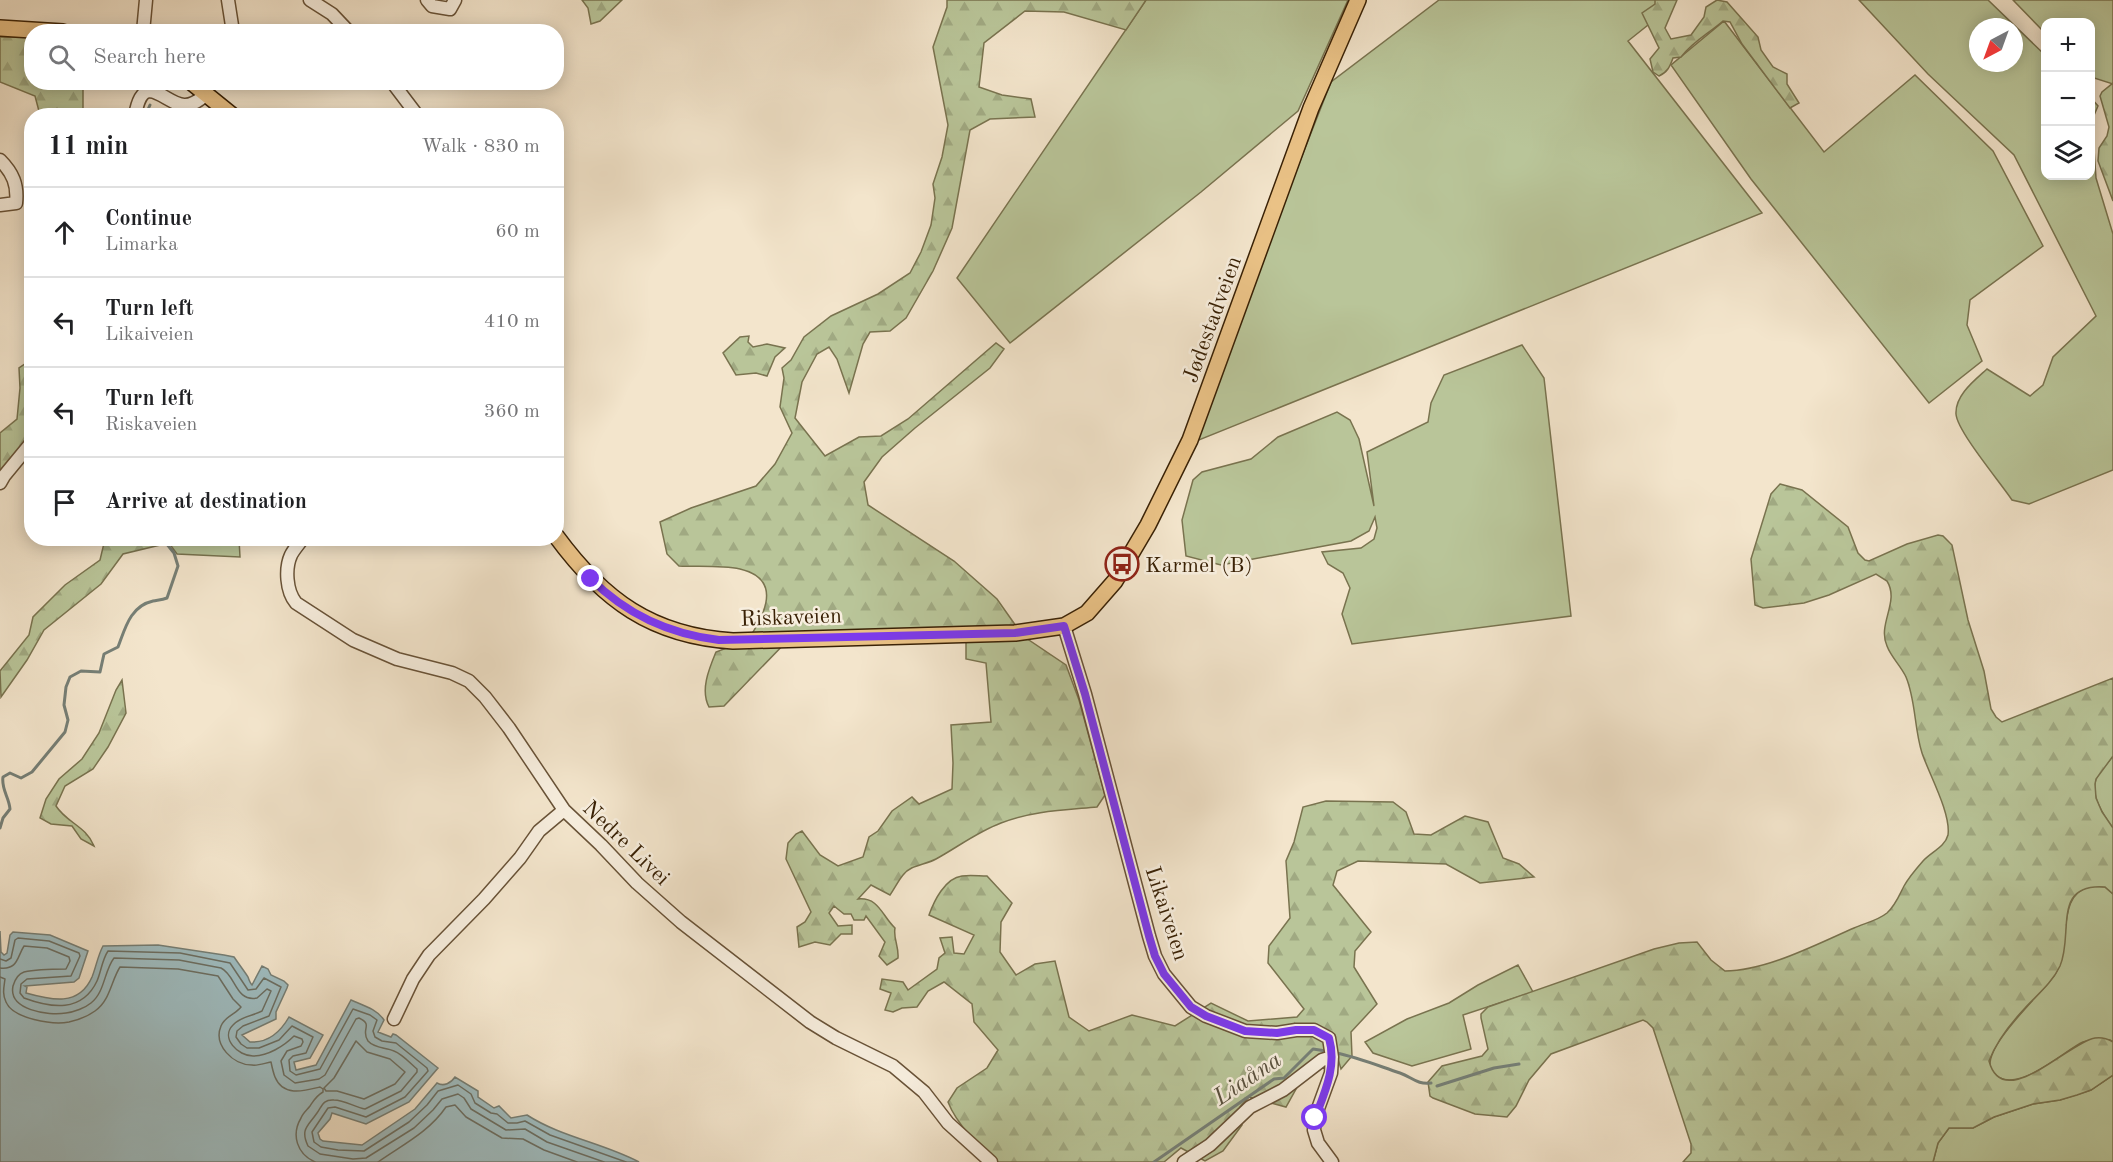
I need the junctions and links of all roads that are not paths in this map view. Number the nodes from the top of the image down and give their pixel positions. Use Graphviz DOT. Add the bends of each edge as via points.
graph roads {
  1 [pos="228,0"];
  2 [pos="310,0"];
  3 [pos="427,0"];
  4 [pos="455,0"];
  5 [pos="1358,0"];
  6 [pos="145,6"];
  7 [pos="137,24"];
  8 [pos="144,24"];
  9 [pos="232,24"];
  10 [pos="341,24"];
  11 [pos="0,28"];
  12 [pos="24,30"];
  13 [pos="202,90"];
  14 [pos="398,90"];
  15 [pos="207,94"];
  16 [pos="137,108"];
  17 [pos="224,108"];
  18 [pos="412,108"];
  19 [pos="0,160"];
  20 [pos="0,205"];
  21 [pos="24,452"];
  22 [pos="0,483"];
  23 [pos="297,546"];
  24 [pos="564,546"];
  25 [pos="1064,626"];
  26 [pos="564,810"];
  27 [pos="394,1019"];
  28 [pos="1332,1057"];
  29 [pos="991,1162"];
  30 [pos="1184,1162"];
  31 [pos="1332,1162"];
  1 -- 9 [label="street"];
  2 -- 10 [label="street"];
  3 -- 4 [label="street" via="432,6 450,9"];
  5 -- 25 [label="main road, Jødestadveien" via="1311,108 1197,423 1173,478 1115,581 1087,613"];
  6 -- 7 [label="street"];
  6 -- 8 [label="street"];
  11 -- 12 [label="main road"];
  13 -- 15 [label="main road"];
  14 -- 18 [label="street"];
  15 -- 16 [label="street" via="183,106 150,91 143,95"];
  15 -- 17 [label="main road"];
  19 -- 20 [label="street" via="16,184 16,203"];
  21 -- 22 [label="street"];
  23 -- 26 [label="street, Nedre Livei" via="289,565 289,587 296,603 353,640 397,659 469,681 509,728"];
  24 -- 25 [label="main road, Riskaveien" via="591,579 625,608 669,630 707,639 1015,633"];
  25 -- 28 [label="street, Likaiveien" via="1149,936 1164,974 1191,1007 1206,1016 1256,1033 1314,1030 1329,1038"];
  26 -- 27 [label="street" via="538,831 484,899 429,955"];
  26 -- 29 [label="street, Nedre Livei" via="660,903 793,1009 836,1038 893,1066 913,1082 948,1123"];
  28 -- 30 [label="street" via="1250,1107 1210,1145"];
  28 -- 31 [label="street" via="1314,1130"];
}
